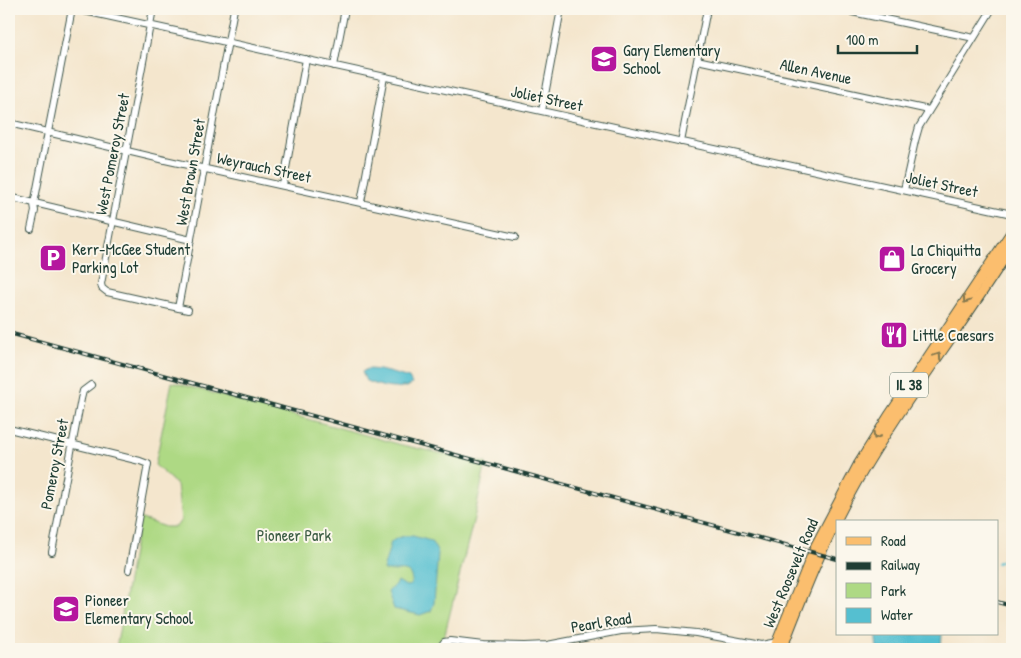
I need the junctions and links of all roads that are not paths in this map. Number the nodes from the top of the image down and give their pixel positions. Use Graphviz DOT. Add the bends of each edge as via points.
graph roads {
  1 [pos="74,9"];
  2 [pos="153,9"];
  3 [pos="234,9"];
  4 [pos="345,9"];
  5 [pos="561,9"];
  6 [pos="707,9"];
  7 [pos="838,9"];
  8 [pos="992,9"];
  9 [pos="150,25"];
  10 [pos="974,38"];
  11 [pos="228,42"];
  12 [pos="306,59"];
  13 [pos="697,60"];
  14 [pos="334,66"];
  15 [pos="384,77"];
  16 [pos="929,110"];
  17 [pos="542,111"];
  18 [pos="9,123"];
  19 [pos="49,132"];
  20 [pos="681,142"];
  21 [pos="126,150"];
  22 [pos="205,168"];
  23 [pos="283,185"];
  24 [pos="904,190"];
  25 [pos="9,198"];
  26 [pos="360,202"];
  27 [pos="34,204"];
  28 [pos="1012,214"];
  29 [pos="113,220"];
  30 [pos="31,229"];
  31 [pos="1012,231"];
  32 [pos="515,236"];
  33 [pos="192,240"];
  34 [pos="1012,246"];
  35 [pos="178,308"];
  36 [pos="188,310"];
  37 [pos="91,385"];
  38 [pos="9,429"];
  39 [pos="72,444"];
  40 [pos="838,520"];
  41 [pos="836,523"];
  42 [pos="52,552"];
  43 [pos="129,570"];
  44 [pos="762,647"];
  45 [pos="778,647"];
  46 [pos="439,649"];
  1 -- 9 [label="street, Joliet Street"];
  1 -- 19 [label="street"];
  2 -- 9 [label="street, West Pomeroy Street"];
  3 -- 11 [label="street, West Brown Street"];
  4 -- 14 [label="street"];
  5 -- 17 [label="street"];
  6 -- 13 [label="street"];
  7 -- 10 [label="street"];
  8 -- 10 [label="street"];
  9 -- 11 [label="street, Joliet Street"];
  9 -- 21 [label="street, West Pomeroy Street"];
  10 -- 16 [label="street"];
  11 -- 12 [label="street, Joliet Street"];
  11 -- 22 [label="street, West Brown Street"];
  12 -- 14 [label="street, Joliet Street"];
  12 -- 23 [label="street"];
  13 -- 16 [label="street, Allen Avenue"];
  13 -- 20 [label="street"];
  14 -- 15 [label="street, Joliet Street"];
  15 -- 17 [label="street, Joliet Street"];
  15 -- 26 [label="street"];
  16 -- 24 [label="street" via="916,136"];
  17 -- 20 [label="street, Joliet Street"];
  18 -- 19 [label="street, Weyrauch Street"];
  19 -- 21 [label="street, Weyrauch Street"];
  19 -- 27 [label="street"];
  20 -- 24 [label="street, Joliet Street"];
  21 -- 22 [label="street, Weyrauch Street"];
  21 -- 29 [label="street, West Pomeroy Street"];
  22 -- 23 [label="street, Weyrauch Street"];
  22 -- 33 [label="street, West Brown Street"];
  23 -- 26 [label="street, Weyrauch Street"];
  24 -- 28 [label="street, Joliet Street"];
  25 -- 27 [label="street"];
  26 -- 32 [label="street, Weyrauch Street"];
  27 -- 29 [label="street"];
  27 -- 30 [label="street"];
  29 -- 33 [label="street"];
  29 -- 35 [label="street, West Pomeroy Street" via="102,288 107,292"];
  31 -- 45 [label="main road, West Roosevelt Road / IL 38, one-way" via="853,473 816,545"];
  33 -- 35 [label="street, West Brown Street"];
  40 -- 34 [label="main road, West Roosevelt Road / IL 38, one-way" via="893,424"];
  35 -- 36 [label="street"];
  37 -- 39 [label="street, Pomeroy Street" via="83,391"];
  38 -- 39 [label="street"];
  39 -- 42 [label="street, Pomeroy Street"];
  39 -- 43 [label="street" via="148,464"];
  45 -- 41 [label="main road, West Roosevelt Road / IL 38, one-way"];
  44 -- 45 [label="street, Pearl Road"];
  44 -- 46 [label="street, Pearl Road" via="696,633 656,629 621,631 547,645 483,645 450,641 444,642"];
}
